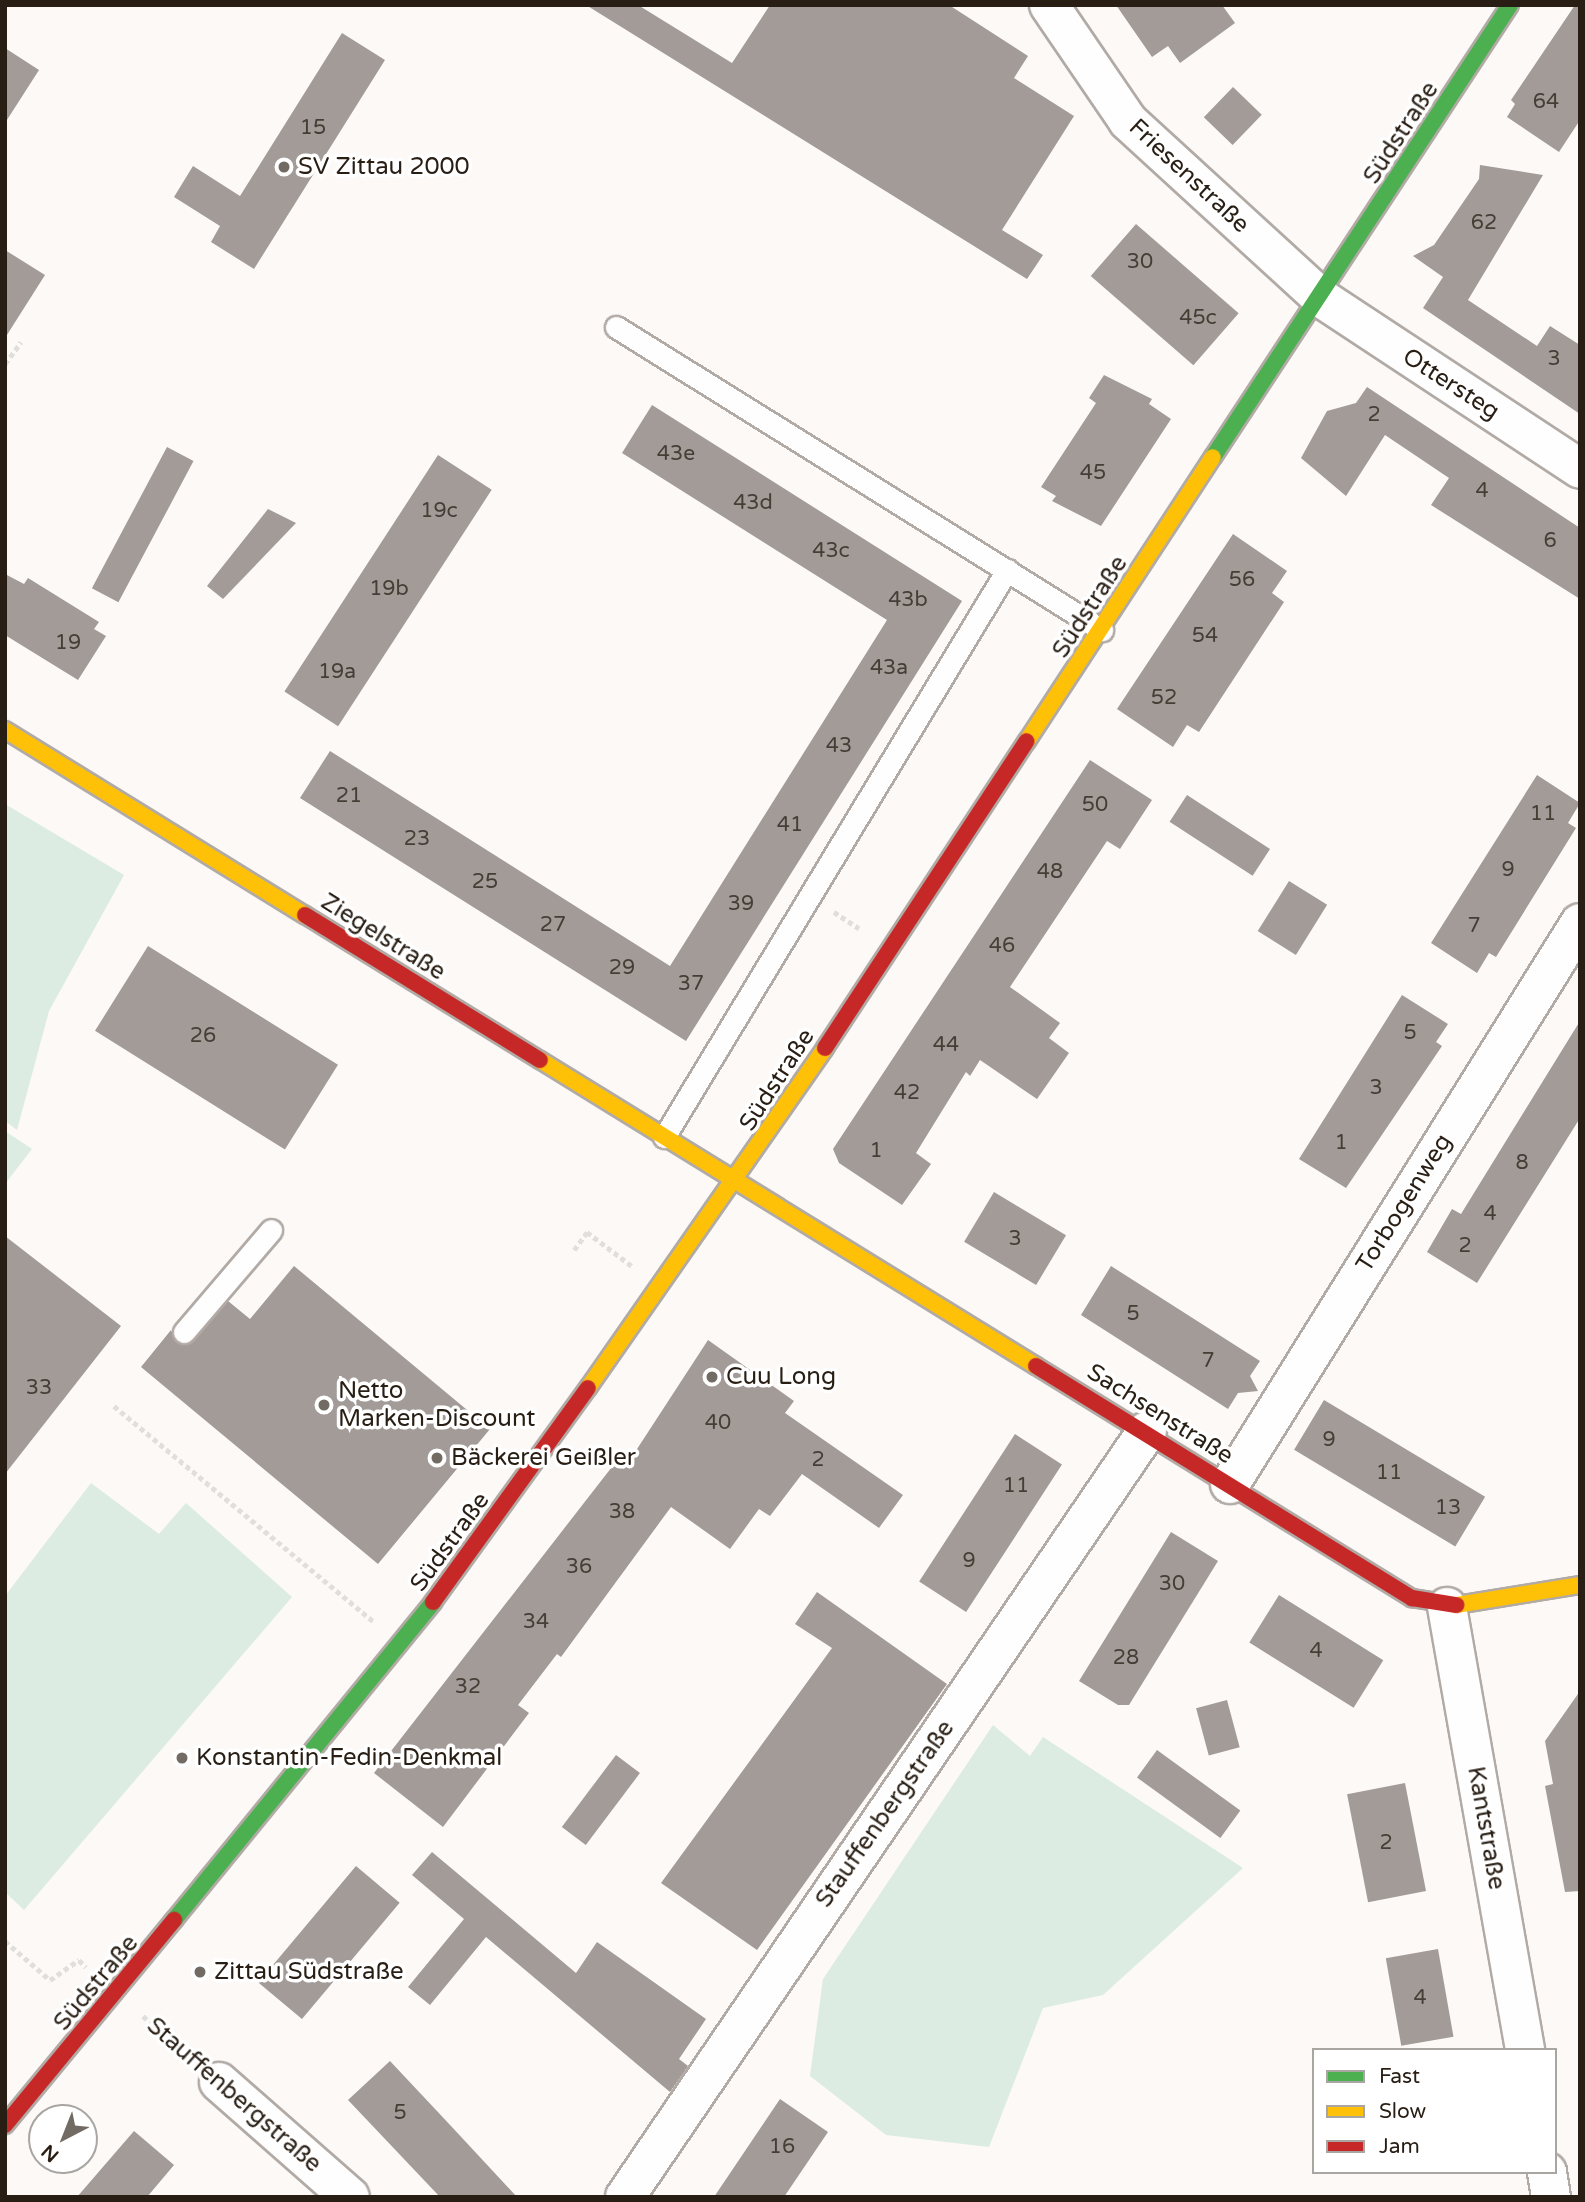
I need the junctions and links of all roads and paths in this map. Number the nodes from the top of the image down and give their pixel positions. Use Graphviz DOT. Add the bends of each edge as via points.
graph roads {
  1 [pos="1049,5"];
  2 [pos="1510,5"];
  3 [pos="1321,298"];
  4 [pos="616,327"];
  5 [pos="21,342"];
  6 [pos="5,364"];
  7 [pos="1580,469"];
  8 [pos="1007,570"];
  9 [pos="1102,629"];
  10 [pos="5,730"];
  11 [pos="827,908"];
  12 [pos="1580,923"];
  13 [pos="857,927"];
  14 [pos="664,1137"];
  15 [pos="737,1182"];
  16 [pos="271,1230"];
  17 [pos="574,1250"];
  18 [pos="661,1287"];
  19 [pos="184,1332"];
  20 [pos="114,1406"];
  21 [pos="1147,1432"];
  22 [pos="1230,1484"];
  23 [pos="1580,1585"];
  24 [pos="1447,1607"];
  25 [pos="402,1645"];
  26 [pos="5,1941"];
  27 [pos="117,1994"];
  28 [pos="1525,2048"];
  29 [pos="219,2082"];
  30 [pos="5,2125"];
  31 [pos="1546,2174"];
  32 [pos="350,2197"];
  33 [pos="625,2197"];
  34 [pos="1551,2197"];
  1 -- 3 [label="street, Friesenstraße" via="1128,121"];
  2 -- 3 [label="main road, Südstraße"];
  3 -- 7 [label="street, Ottersteg"];
  3 -- 9 [label="main road, Südstraße"];
  4 -- 8 [label="lane"];
  5 -- 6 [label="path"];
  8 -- 9 [label="lane"];
  8 -- 14 [label="lane"];
  9 -- 15 [label="main road, Südstraße"];
  10 -- 14 [label="main road, Ziegelstraße"];
  11 -- 13 [label="path"];
  12 -- 22 [label="street, Torbogenweg"];
  14 -- 15 [label="main road, Ziegelstraße"];
  15 -- 18 [label="main road, Südstraße"];
  15 -- 21 [label="main road, Sachsenstraße"];
  16 -- 19 [label="lane"];
  17 -- 18 [label="path" via="587,1232"];
  18 -- 25 [label="main road, Südstraße"];
  20 -- 25 [label="path"];
  21 -- 22 [label="main road, Sachsenstraße"];
  21 -- 33 [label="street, Stauffenbergstraße"];
  22 -- 24 [label="main road, Sachsenstraße" via="1377,1579 1412,1598"];
  23 -- 24 [label="main road, Sachsenstraße"];
  24 -- 28 [label="street, Kantstraße"];
  25 -- 27 [label="main road, Südstraße"];
  26 -- 27 [label="path, Stauffenbergstraße" via="50,1980 79,1960"];
  27 -- 29 [label="path, Stauffenbergstraße"];
  27 -- 30 [label="main road, Südstraße"];
  29 -- 32 [label="street, Stauffenbergstraße"];
  31 -- 34 [label="street"];
}
